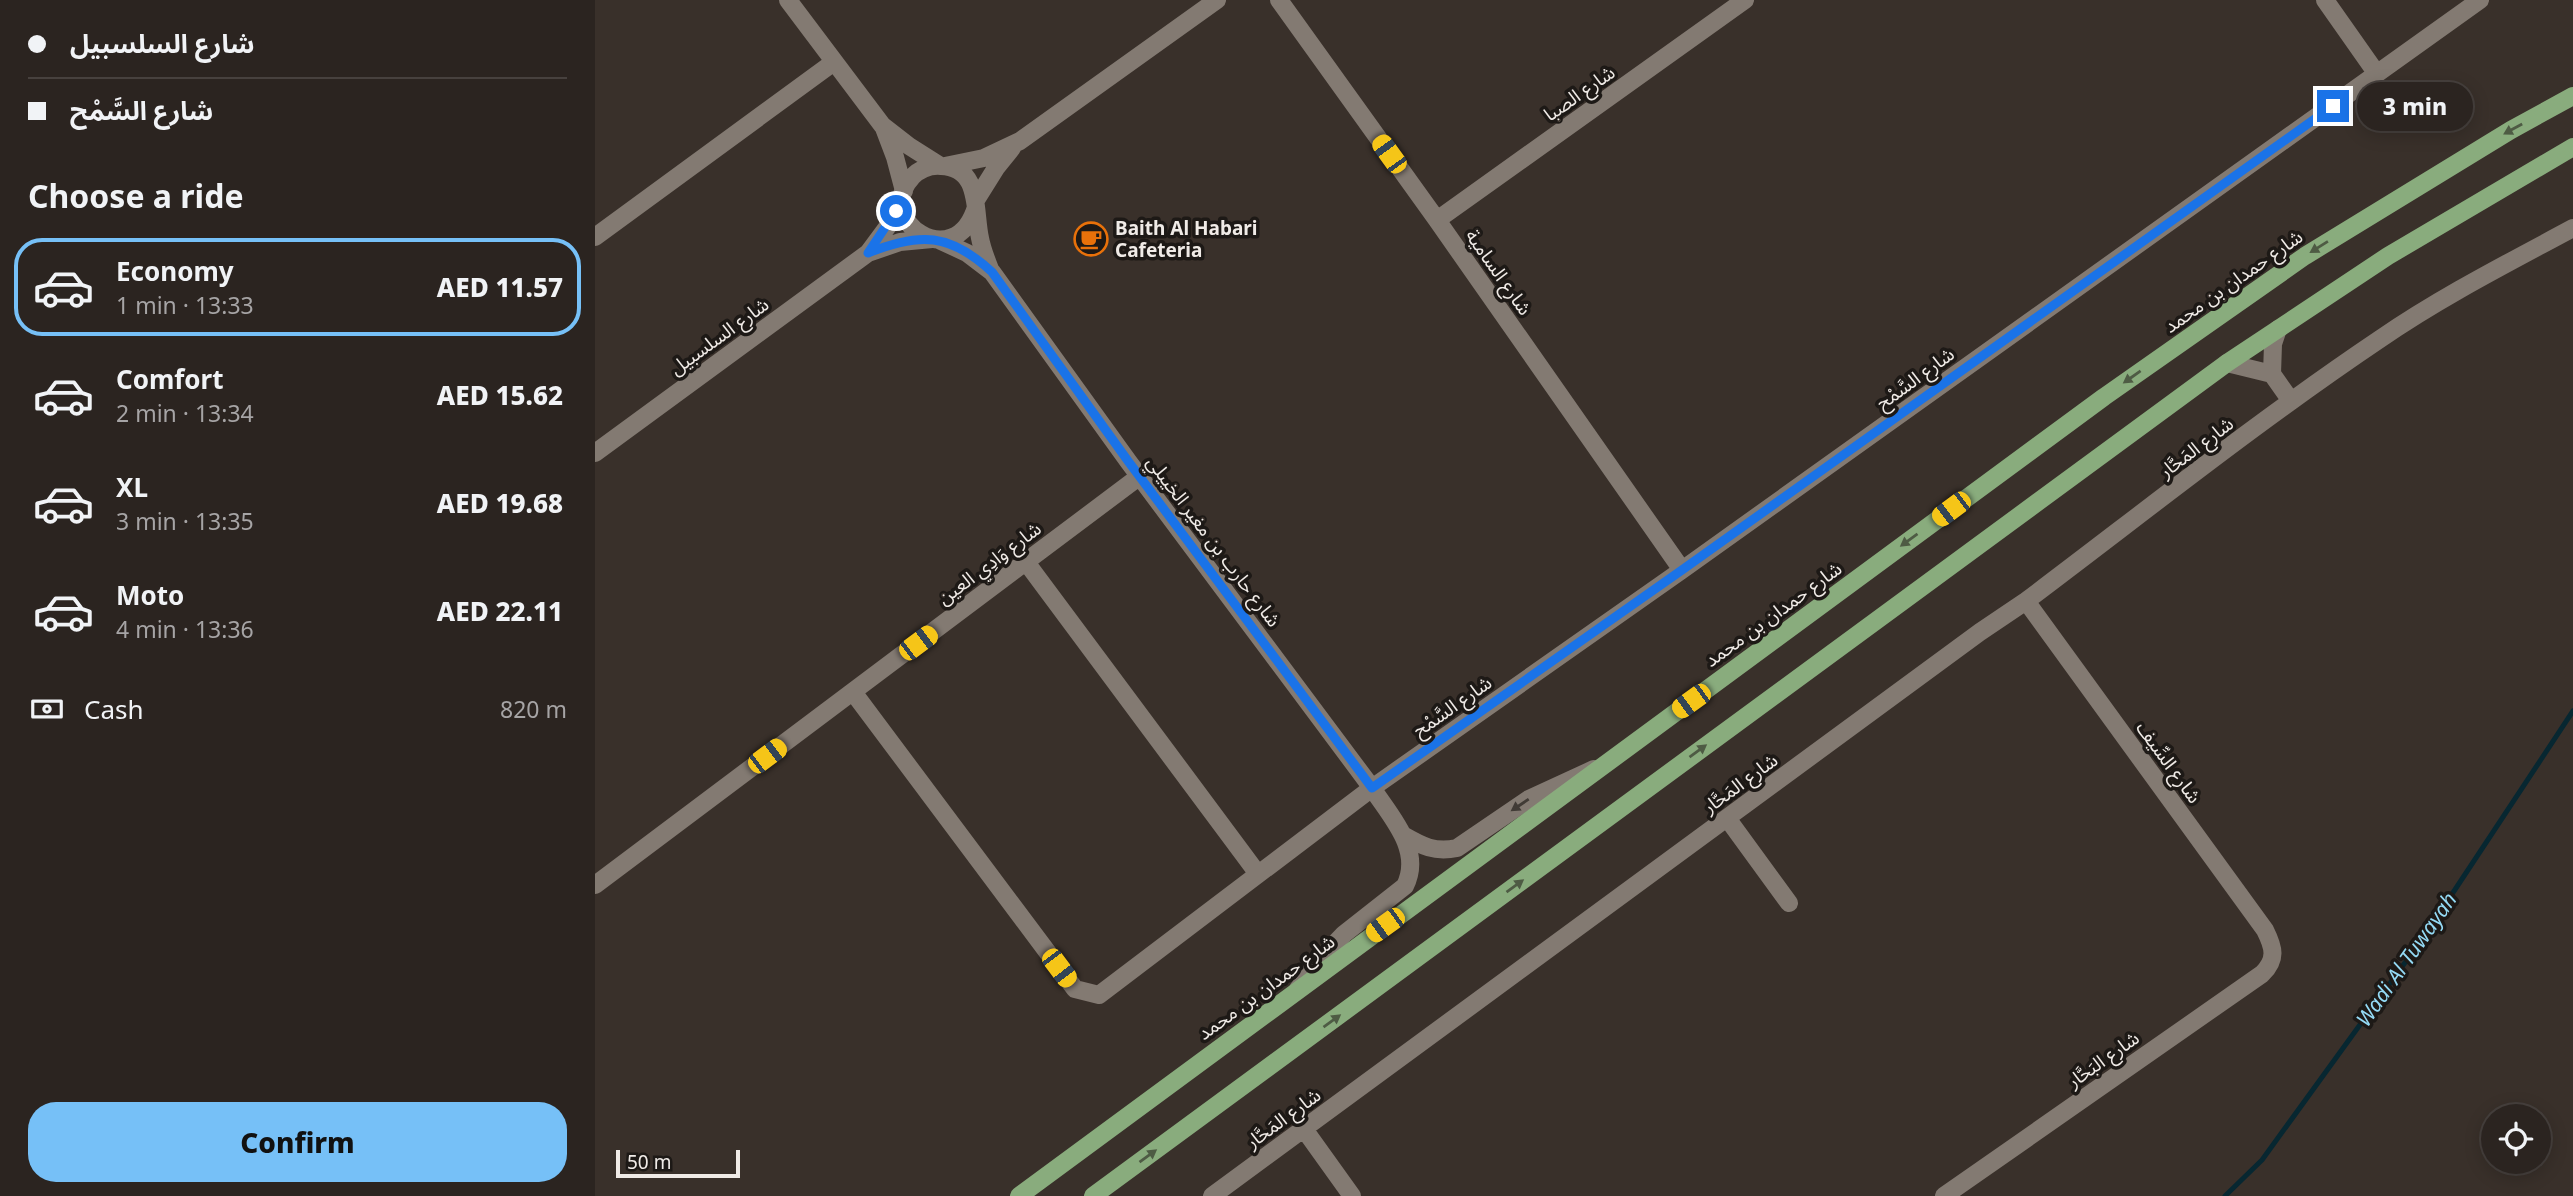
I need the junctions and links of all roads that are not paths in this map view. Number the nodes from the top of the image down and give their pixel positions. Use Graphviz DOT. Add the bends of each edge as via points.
graph roads {
  1 [pos="788,0"];
  2 [pos="1217,0"];
  3 [pos="1279,0"];
  4 [pos="1745,0"];
  5 [pos="2325,0"];
  6 [pos="2480,0"];
  7 [pos="834,62"];
  8 [pos="2377,74"];
  9 [pos="2570,96"];
  10 [pos="882,125"];
  11 [pos="1020,141"];
  12 [pos="2573,147"];
  13 [pos="942,166"];
  14 [pos="903,193"];
  15 [pos="976,204"];
  16 [pos="1437,220"];
  17 [pos="2573,228"];
  18 [pos="595,237"];
  19 [pos="936,239"];
  20 [pos="868,253"];
  21 [pos="992,272"];
  22 [pos="2277,329"];
  23 [pos="2227,363"];
  24 [pos="2272,374"];
  25 [pos="2291,401"];
  26 [pos="595,453"];
  27 [pos="1140,477"];
  28 [pos="1026,562"];
  29 [pos="1682,570"];
  30 [pos="2026,601"];
  31 [pos="853,692"];
  32 [pos="1603,765"];
  33 [pos="1372,788"];
  34 [pos="1727,818"];
  35 [pos="1403,835"];
  36 [pos="1258,874"];
  37 [pos="595,885"];
  38 [pos="1789,903"];
  39 [pos="2274,949"];
  40 [pos="1298,989"];
  41 [pos="1304,1129"];
  42 [pos="1019,1196"];
  43 [pos="1093,1196"];
  44 [pos="1212,1196"];
  45 [pos="1352,1196"];
  46 [pos="1944,1196"];
  1 -- 7 [label="street"];
  2 -- 11 [label="street"];
  3 -- 16 [label="street, شارع السامية"];
  4 -- 16 [label="street, شارع الصبا"];
  5 -- 8 [label="street"];
  6 -- 8 [label="street, شارع السَّمْح"];
  7 -- 10 [label="street"];
  7 -- 18 [label="street"];
  8 -- 29 [label="street, شارع السَّمْح"];
  9 -- 32 [label="main road, شارع حمدان بن محمد, one-way" via="2305,256 2104,397"];
  10 -- 13 [label="street"];
  10 -- 14 [label="street"];
  11 -- 13 [label="street" via="984,158"];
  11 -- 15 [label="street" via="996,169"];
  12 -- 22 [label="main road" via="2388,256"];
  13 -- 14 [label="street" via="917,172"];
  13 -- 15 [label="street" via="963,174 974,190"];
  14 -- 19 [label="street" via="902,208 912,229"];
  14 -- 20 [label="street, شارع السلسبيل" via="888,226"];
  15 -- 19 [label="street" via="964,230"];
  15 -- 21 [label="street, شارع حارب بن مغير الخييلي" via="980,241"];
  16 -- 29 [label="street, شارع السامية"];
  17 -- 25 [label="street, شارع المَحَّار" via="2381,338"];
  19 -- 20 [label="street, شارع السلسبيل" via="900,242"];
  19 -- 21 [label="street, شارع حارب بن مغير الخييلي" via="967,253"];
  20 -- 26 [label="street, شارع السلسبيل"];
  21 -- 27 [label="street, شارع حارب بن مغير الخييلي"];
  22 -- 23 [label="main road"];
  22 -- 24 [label="street"];
  23 -- 24 [label="street"];
  43 -- 23 [label="main road, one-way"];
  24 -- 25 [label="street"];
  25 -- 30 [label="street, شارع المَحَّار"];
  27 -- 28 [label="street, شارع وَادِي العين"];
  27 -- 33 [label="street, شارع حارب بن مغير الخييلي"];
  28 -- 31 [label="street, شارع وَادِي العين"];
  28 -- 36 [label="street"];
  29 -- 33 [label="street, شارع السَّمْح"];
  30 -- 34 [label="street, شارع المَحَّار"];
  30 -- 39 [label="street, شارع السِّيف" via="2265,930"];
  31 -- 36 [label="street, شارع السَّمْح" via="1075,989 1099,995"];
  31 -- 37 [label="street, شارع وَادِي العين"];
  32 -- 35 [label="street, one-way" via="1529,799 1457,848 1431,849"];
  32 -- 40 [label="main road, شارع حمدان بن محمد"];
  33 -- 35 [label="street, شارع حارب بن مغير الخييلي"];
  33 -- 36 [label="street, شارع السَّمْح"];
  34 -- 38 [label="street"];
  34 -- 41 [label="street, شارع المَحَّار"];
  35 -- 40 [label="street, شارع حارب بن مغير الخييلي" via="1412,864 1405,886 1344,934"];
  39 -- 46 [label="street, شارع البَحَّار" via="2273,960 2262,974"];
  40 -- 42 [label="main road, شارع حمدان بن محمد"];
  41 -- 44 [label="street, شارع المَحَّار"];
  41 -- 45 [label="street"];
}
